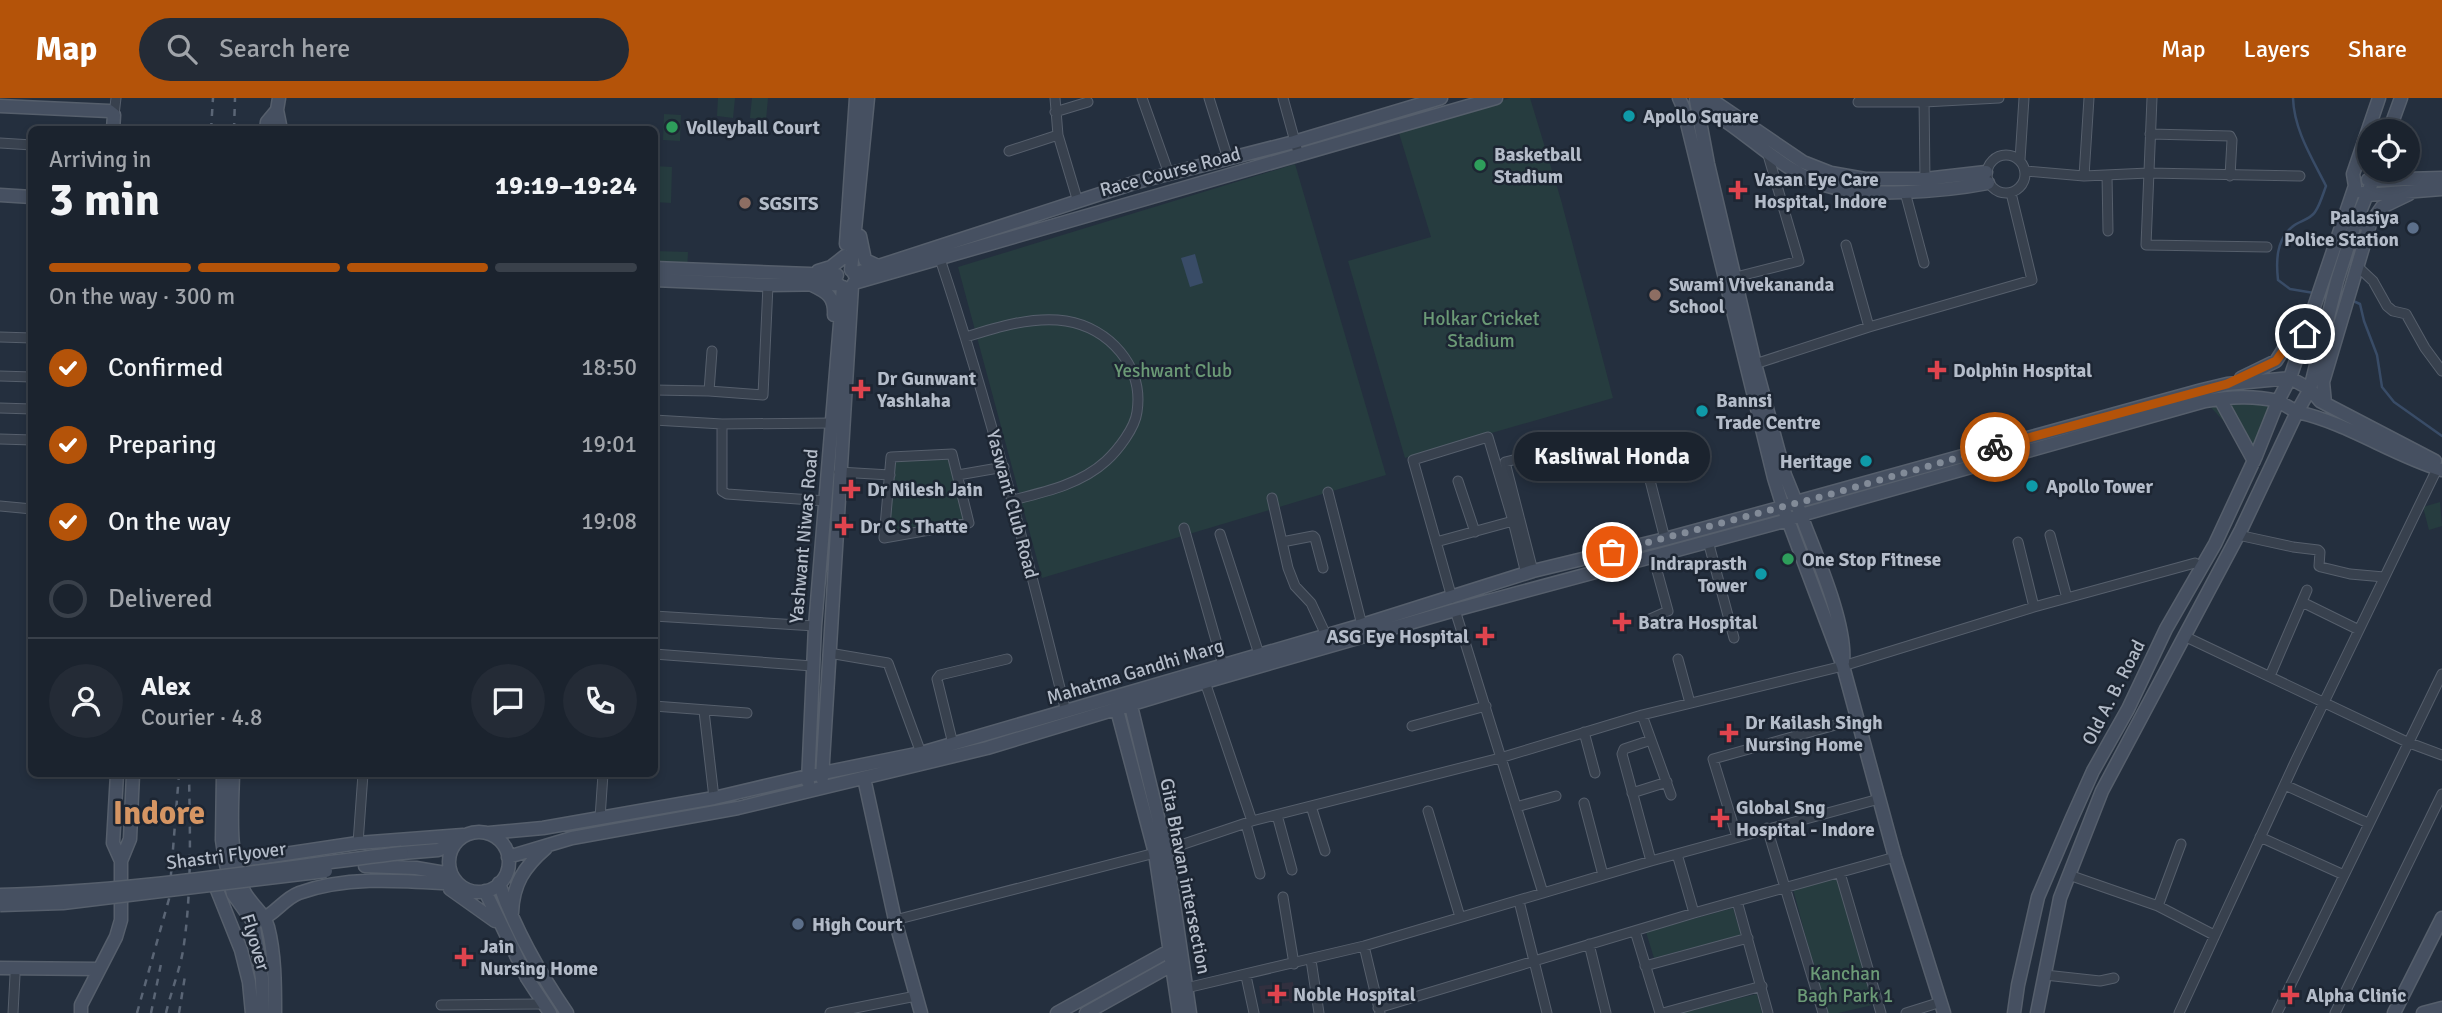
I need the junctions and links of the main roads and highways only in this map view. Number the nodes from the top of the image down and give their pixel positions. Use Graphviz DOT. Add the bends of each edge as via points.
graph roads {
  1 [pos="856,98"];
  2 [pos="868,98"];
  3 [pos="1441,98"];
  4 [pos="1496,98"];
  5 [pos="2379,98"];
  6 [pos="2401,98"];
  7 [pos="1696,99"];
  8 [pos="278,101"];
  9 [pos="1681,103"];
  10 [pos="0,106"];
  11 [pos="2393,119"];
  12 [pos="113,126"];
  13 [pos="266,126"];
  14 [pos="281,126"];
  15 [pos="2442,179"];
  16 [pos="2354,180"];
  17 [pos="2357,181"];
  18 [pos="2372,182"];
  19 [pos="2402,182"];
  20 [pos="2411,182"];
  21 [pos="2414,185"];
  22 [pos="0,195"];
  23 [pos="2367,195"];
  24 [pos="28,197"];
  25 [pos="2370,224"];
  26 [pos="2354,225"];
  27 [pos="855,230"];
  28 [pos="658,268"];
  29 [pos="881,270"];
  30 [pos="846,276"];
  31 [pos="807,279"];
  32 [pos="2330,279"];
  33 [pos="658,280"];
  34 [pos="2330,305"];
  35 [pos="850,306"];
  36 [pos="2343,312"];
  37 [pos="839,330"];
  38 [pos="2305,334"];
  39 [pos="2290,378"];
  40 [pos="2227,384"];
  41 [pos="2310,389"];
  42 [pos="2220,399"];
  43 [pos="2277,401"];
  44 [pos="2325,403"];
  45 [pos="2297,412"];
  46 [pos="2320,417"];
  47 [pos="2290,429"];
  48 [pos="2254,461"];
  49 [pos="2440,468"];
  50 [pos="1783,507"];
  51 [pos="1795,512"];
  52 [pos="1453,604"];
  53 [pos="1133,711"];
  54 [pos="1118,715"];
  55 [pos="822,773"];
  56 [pos="117,777"];
  57 [pos="133,777"];
  58 [pos="223,777"];
  59 [pos="232,777"];
  60 [pos="864,778"];
  61 [pos="808,782"];
  62 [pos="823,788"];
  63 [pos="227,806"];
  64 [pos="489,833"];
  65 [pos="459,839"];
  66 [pos="551,843"];
  67 [pos="1160,852"];
  68 [pos="508,857"];
  69 [pos="121,861"];
  70 [pos="231,862"];
  71 [pos="454,879"];
  72 [pos="439,883"];
  73 [pos="499,883"];
  74 [pos="215,885"];
  75 [pos="485,891"];
  76 [pos="0,895"];
  77 [pos="0,905"];
  78 [pos="512,916"];
  79 [pos="2442,918"];
  80 [pos="259,920"];
  81 [pos="499,923"];
  82 [pos="1175,947"];
  83 [pos="1178,962"];
  84 [pos="0,968"];
  85 [pos="96,973"];
  86 [pos="0,975"];
  87 [pos="89,989"];
  88 [pos="1182,989"];
  89 [pos="1943,1008"];
  90 [pos="2442,1008"];
  91 [pos="547,1009"];
  92 [pos="81,1013"];
  93 [pos="89,1013"];
  94 [pos="252,1013"];
  95 [pos="263,1013"];
  96 [pos="275,1013"];
  97 [pos="567,1013"];
  98 [pos="921,1013"];
  99 [pos="1057,1013"];
  100 [pos="1086,1013"];
  101 [pos="1179,1013"];
  102 [pos="1190,1013"];
  103 [pos="2014,1013"];
  104 [pos="2037,1013"];
  105 [pos="2394,1013"];
  106 [pos="2423,1013"];
  1 -- 30 [label="main road, Yashwant Niwas Road"];
  2 -- 27 [label="main road, Yashwant Niwas Road"];
  3 -- 29 [label="main road, Race Course Road" via="1078,202"];
  4 -- 29 [label="main road, Race Course Road" via="940,259"];
  5 -- 16 [label="main road"];
  6 -- 11 [label="main road"];
  7 -- 7 [label="main road" via="1712,100 1803,162 1831,173 1865,179 1987,177 1967,187 1905,192 1824,186 1768,155"];
  7 -- 51 [label="main road" via="1755,364"];
  8 -- 13 [label="main road"];
  8 -- 14 [label="main road"];
  9 -- 50 [label="main road"];
  10 -- 12 [label="main road" via="109,111 114,114"];
  15 -- 21 [label="main road"];
  16 -- 17 [label="main road"];
  16 -- 23 [label="main road"];
  16 -- 32 [label="main road"];
  18 -- 23 [label="main road"];
  19 -- 21 [label="main road"];
  20 -- 21 [label="main road"];
  21 -- 23 [label="main road"];
  21 -- 25 [label="main road" via="2382,207"];
  22 -- 24 [label="main road"];
  23 -- 26 [label="main road"];
  25 -- 26 [label="main road"];
  25 -- 36 [label="main road"];
  26 -- 32 [label="main road"];
  27 -- 29 [label="main road" via="865,260"];
  27 -- 30 [label="main road, Yashwant Niwas Road"];
  28 -- 31 [label="main road, Race Course Road"];
  29 -- 30 [label="main road, Race Course Road"];
  29 -- 35 [label="main road" via="876,282 864,288"];
  30 -- 31 [label="main road, Race Course Road"];
  30 -- 31 [label="main road" via="831,267"];
  30 -- 35 [label="main road, Yashwant Niwas Road"];
  30 -- 37 [label="main road, Yashwant Niwas Road"];
  31 -- 33 [label="main road, Race Course Road" via="768,285"];
  31 -- 37 [label="main road" via="832,298 833,323"];
  32 -- 34 [label="main road"];
  32 -- 38 [label="main road"];
  34 -- 36 [label="main road"];
  34 -- 41 [label="main road"];
  35 -- 55 [label="main road, Yashwant Niwas Road"];
  36 -- 44 [label="main road" via="2323,382"];
  37 -- 61 [label="main road, Yashwant Niwas Road" via="812,666"];
  38 -- 39 [label="main road"];
  38 -- 40 [label="main road" via="2276,361"];
  39 -- 40 [label="main road, Mahatma Gandhi Marg"];
  39 -- 41 [label="main road"];
  39 -- 43 [label="main road, Old A. B. Road"];
  40 -- 51 [label="main road, Mahatma Gandhi Marg" via="2051,430"];
  41 -- 44 [label="main road"];
  41 -- 45 [label="main road, Old A. B. Road"];
  42 -- 43 [label="main road, Mahatma Gandhi Marg" via="2241,396"];
  42 -- 48 [label="main road"];
  42 -- 51 [label="main road, Mahatma Gandhi Marg"];
  43 -- 45 [label="main road"];
  43 -- 48 [label="main road, Old A. B. Road"];
  44 -- 49 [label="main road"];
  45 -- 46 [label="main road"];
  45 -- 47 [label="main road, Old A. B. Road"];
  46 -- 47 [label="main road"];
  46 -- 49 [label="main road" via="2421,464"];
  47 -- 104 [label="main road, Old A. B. Road" via="2102,791 2060,898"];
  48 -- 103 [label="main road, Old A. B. Road" via="2215,544 2093,771 2038,897"];
  50 -- 51 [label="main road, Mahatma Gandhi Marg"];
  50 -- 52 [label="main road, Mahatma Gandhi Marg" via="1530,573"];
  51 -- 52 [label="main road, Mahatma Gandhi Marg" via="1653,556"];
  51 -- 89 [label="main road"];
  52 -- 53 [label="main road, Mahatma Gandhi Marg" via="1205,682"];
  52 -- 55 [label="main road, Mahatma Gandhi Marg" via="1326,635 920,753"];
  53 -- 54 [label="main road, Mahatma Gandhi Marg"];
  53 -- 67 [label="main road, Gita Bhavan intersection"];
  54 -- 60 [label="main road, Mahatma Gandhi Marg"];
  54 -- 67 [label="main road"];
  55 -- 61 [label="main road, Mahatma Gandhi Marg"];
  55 -- 62 [label="main road, Yashwant Niwas Road"];
  56 -- 69 [label="main road" via="113,843"];
  57 -- 69 [label="main road" via="130,839"];
  58 -- 63 [label="main road"];
  59 -- 63 [label="main road"];
  60 -- 62 [label="main road, Mahatma Gandhi Marg"];
  60 -- 98 [label="main road"];
  61 -- 62 [label="main road, Mahatma Gandhi Marg"];
  61 -- 64 [label="main road, Mahatma Gandhi Marg" via="543,828"];
  61 -- 66 [label="main road, Mahatma Gandhi Marg" via="738,808"];
  63 -- 70 [label="main road"];
  64 -- 65 [label="main road" via="474,831"];
  64 -- 68 [label="main road" via="500,839"];
  65 -- 70 [label="main road" via="358,843"];
  65 -- 71 [label="main road" via="449,852"];
  65 -- 76 [label="main road, Shastri Flyover, bridge" via="438,850 139,886"];
  66 -- 68 [label="main road, Mahatma Gandhi Marg"];
  66 -- 78 [label="main road" via="520,876"];
  67 -- 82 [label="main road, Gita Bhavan intersection"];
  68 -- 73 [label="main road" via="506,875"];
  69 -- 85 [label="main road" via="120,927"];
  70 -- 80 [label="main road"];
  71 -- 72 [label="main road"];
  71 -- 74 [label="main road, Shastri Flyover, bridge" via="402,867 365,866"];
  71 -- 75 [label="main road" via="467,890"];
  72 -- 80 [label="main road" via="334,885 300,893"];
  72 -- 81 [label="main road"];
  73 -- 75 [label="main road"];
  73 -- 78 [label="main road"];
  74 -- 77 [label="main road, Shastri Flyover, bridge" via="63,903"];
  74 -- 94 [label="main road, Flyover" via="242,950"];
  75 -- 81 [label="main road"];
  78 -- 97 [label="main road" via="539,972"];
  79 -- 105 [label="main road"];
  80 -- 95 [label="main road"];
  80 -- 96 [label="main road" via="273,967"];
  81 -- 91 [label="main road"];
  82 -- 83 [label="main road, Gita Bhavan intersection"];
  82 -- 99 [label="main road"];
  83 -- 88 [label="main road, Gita Bhavan intersection"];
  83 -- 100 [label="main road"];
  84 -- 85 [label="main road"];
  85 -- 86 [label="main road"];
  85 -- 87 [label="main road"];
  87 -- 92 [label="main road"];
  87 -- 93 [label="main road"];
  88 -- 101 [label="main road"];
  88 -- 102 [label="main road, Gita Bhavan intersection"];
  90 -- 106 [label="main road"];
}
